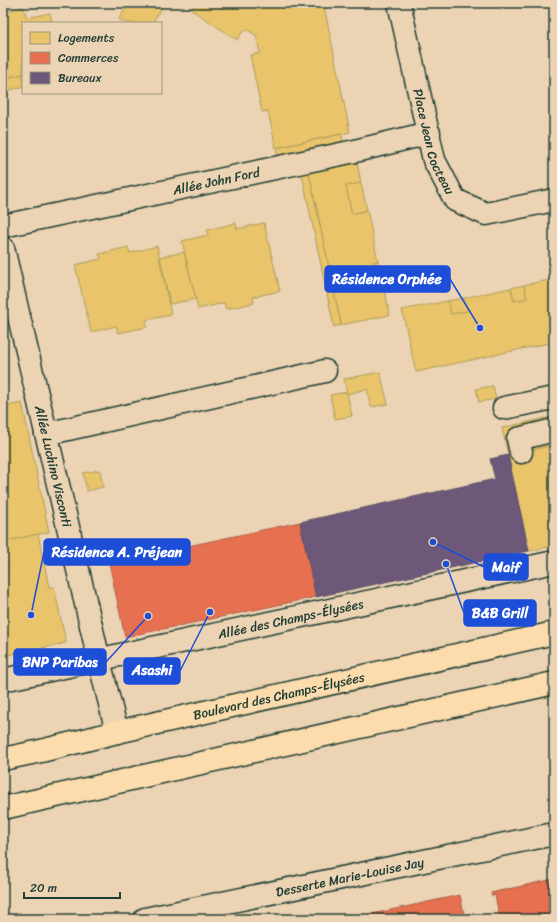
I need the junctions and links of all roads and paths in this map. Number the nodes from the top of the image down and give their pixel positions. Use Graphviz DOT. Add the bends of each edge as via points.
graph roads {
  1 [pos="399,3"];
  2 [pos="429,133"];
  3 [pos="554,200"];
  4 [pos="3,226"];
  5 [pos="3,248"];
  6 [pos="325,371"];
  7 [pos="554,398"];
  8 [pos="504,408"];
  9 [pos="554,430"];
  10 [pos="46,434"];
  11 [pos="521,452"];
  12 [pos="554,562"];
  13 [pos="554,633"];
  14 [pos="99,660"];
  15 [pos="3,680"];
  16 [pos="554,683"];
  17 [pos="117,732"];
  18 [pos="3,759"];
  19 [pos="3,808"];
  20 [pos="554,834"];
  21 [pos="145,919"];
  1 -- 2 [label="street, Place Jean Cocteau"];
  2 -- 3 [label="street, Place Jean Cocteau" via="434,160 455,200 486,214"];
  2 -- 4 [label="street, Allée John Ford"];
  5 -- 10 [label="street, Allée Luchino Visconti"];
  6 -- 10 [label="street"];
  7 -- 8 [label="street"];
  9 -- 11 [label="street" via="518,439"];
  10 -- 14 [label="street, Allée Luchino Visconti"];
  12 -- 14 [label="street, Allée des Champs-Élysées"];
  13 -- 17 [label="main road, Boulevard des Champs-Élysées"];
  14 -- 15 [label="street, Allée des Champs-Élysées"];
  14 -- 17 [label="street, Allée Luchino Visconti"];
  16 -- 19 [label="main road"];
  17 -- 18 [label="main road, Boulevard des Champs-Élysées"];
  20 -- 21 [label="street, Desserte Marie-Louise Jay"];
}
